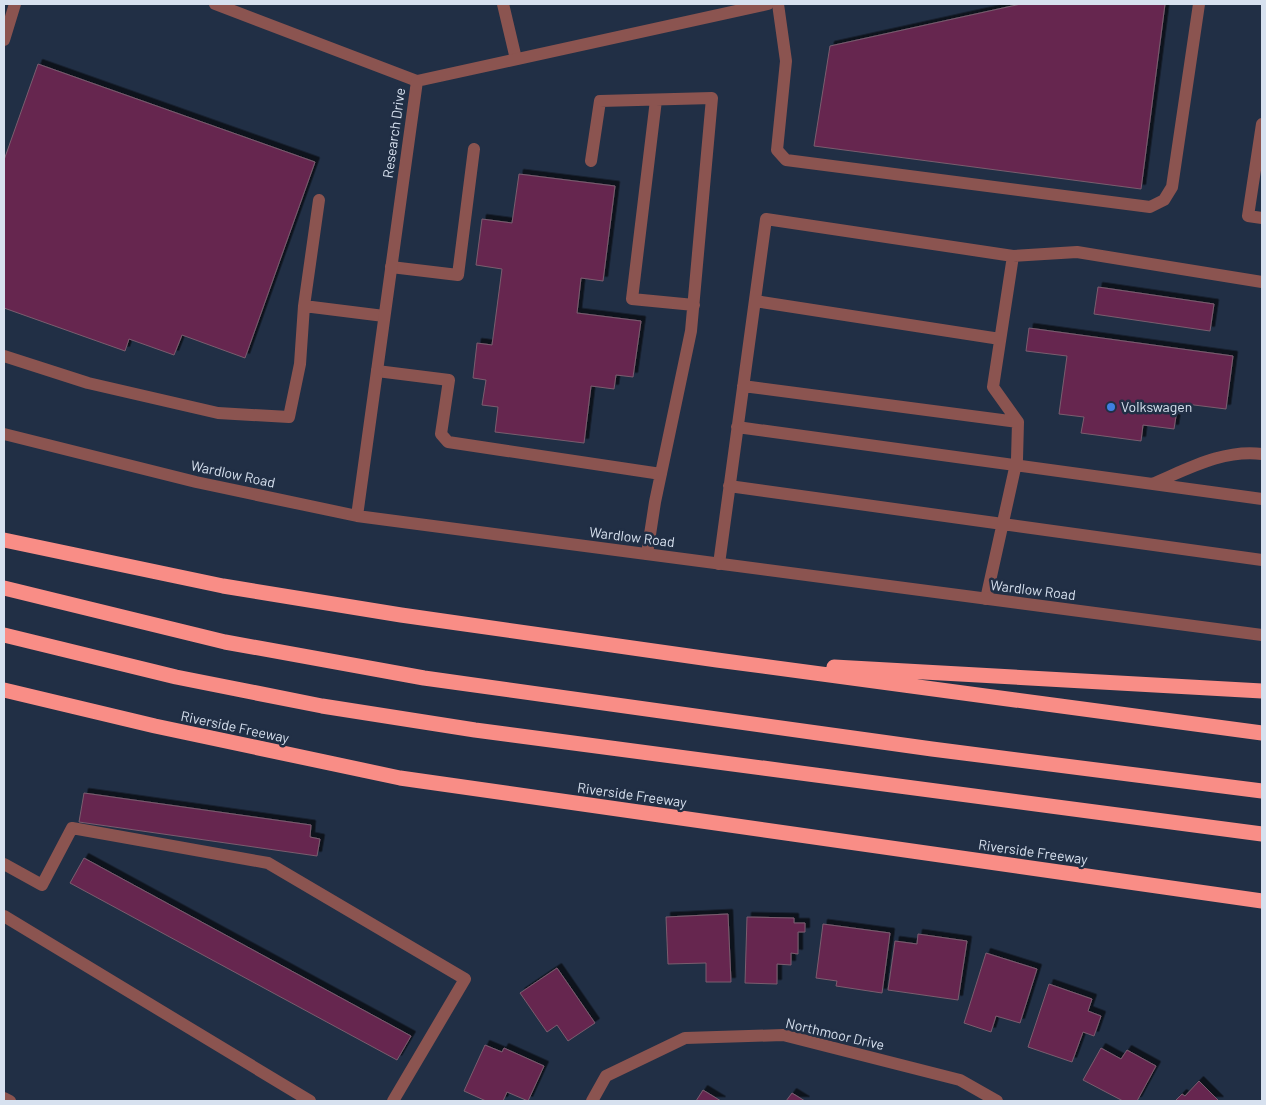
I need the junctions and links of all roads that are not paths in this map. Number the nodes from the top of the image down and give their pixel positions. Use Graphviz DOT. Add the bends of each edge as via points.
graph roads {
  1 [pos="14,4"];
  2 [pos="215,4"];
  3 [pos="503,4"];
  4 [pos="768,4"];
  5 [pos="778,4"];
  6 [pos="1199,4"];
  7 [pos="4,40"];
  8 [pos="516,60"];
  9 [pos="417,81"];
  10 [pos="656,100"];
  11 [pos="1262,124"];
  12 [pos="474,149"];
  13 [pos="591,161"];
  14 [pos="319,200"];
  15 [pos="1262,218"];
  16 [pos="1012,256"];
  17 [pos="391,267"];
  18 [pos="1262,282"];
  19 [pos="755,301"];
  20 [pos="694,305"];
  21 [pos="304,306"];
  22 [pos="384,316"];
  23 [pos="1000,339"];
  24 [pos="4,356"];
  25 [pos="377,370"];
  26 [pos="743,386"];
  27 [pos="1018,422"];
  28 [pos="737,427"];
  29 [pos="4,434"];
  30 [pos="1262,454"];
  31 [pos="1016,465"];
  32 [pos="661,474"];
  33 [pos="1152,484"];
  34 [pos="729,486"];
  35 [pos="1262,499"];
  36 [pos="357,516"];
  37 [pos="1002,524"];
  38 [pos="4,540"];
  39 [pos="646,554"];
  40 [pos="1262,560"];
  41 [pos="718,564"];
  42 [pos="4,588"];
  43 [pos="986,599"];
  44 [pos="4,635"];
  45 [pos="1262,635"];
  46 [pos="717,660"];
  47 [pos="4,690"];
  48 [pos="1262,691"];
  49 [pos="1262,733"];
  50 [pos="1262,791"];
  51 [pos="1262,834"];
  52 [pos="4,864"];
  53 [pos="1262,901"];
  54 [pos="4,916"];
  55 [pos="4,1098"];
  56 [pos="10,1101"];
  57 [pos="310,1101"];
  58 [pos="393,1101"];
  59 [pos="592,1101"];
  60 [pos="997,1101"];
  1 -- 7 [label="street"];
  2 -- 9 [label="street"];
  3 -- 8 [label="street"];
  4 -- 8 [label="street, Research Drive"];
  5 -- 6 [label="street" via="786,61 777,150 786,160 1150,207 1164,200 1172,187"];
  8 -- 9 [label="street, Research Drive"];
  9 -- 17 [label="street, Research Drive"];
  10 -- 13 [label="street" via="600,101"];
  10 -- 20 [label="street" via="632,299"];
  10 -- 20 [label="street" via="712,98"];
  11 -- 15 [label="street" via="1248,216"];
  12 -- 17 [label="street" via="458,275"];
  14 -- 21 [label="street"];
  16 -- 18 [label="street" via="1078,252"];
  16 -- 19 [label="street" via="766,219"];
  16 -- 23 [label="street"];
  17 -- 22 [label="street, Research Drive"];
  19 -- 23 [label="street"];
  19 -- 26 [label="street"];
  20 -- 32 [label="street"];
  21 -- 22 [label="street"];
  21 -- 24 [label="street" via="300,364 289,417 218,413 88,383"];
  22 -- 25 [label="street, Research Drive"];
  23 -- 27 [label="street" via="993,387"];
  25 -- 32 [label="street" via="449,380 441,434 448,442"];
  25 -- 36 [label="street, Research Drive"];
  26 -- 27 [label="street"];
  26 -- 28 [label="street"];
  27 -- 31 [label="street"];
  28 -- 31 [label="street"];
  28 -- 34 [label="street"];
  29 -- 36 [label="street, Wardlow Road" via="196,482"];
  30 -- 33 [label="street" via="1232,453 1216,457"];
  31 -- 33 [label="street"];
  31 -- 37 [label="street"];
  32 -- 39 [label="street"];
  33 -- 35 [label="street"];
  34 -- 37 [label="street"];
  34 -- 41 [label="street"];
  36 -- 39 [label="street, Wardlow Road"];
  37 -- 40 [label="street"];
  37 -- 43 [label="street"];
  38 -- 46 [label="highway" via="223,586"];
  39 -- 41 [label="street, Wardlow Road"];
  41 -- 43 [label="street, Wardlow Road"];
  42 -- 50 [label="highway" via="225,642 424,678"];
  43 -- 45 [label="street, Wardlow Road"];
  44 -- 51 [label="highway" via="176,677 322,706 475,730"];
  46 -- 48 [label="highway"];
  46 -- 49 [label="highway"];
  47 -- 53 [label="highway, Riverside Freeway" via="154,726 400,778"];
  52 -- 58 [label="street" via="42,885 72,828 268,863 466,979"];
  54 -- 57 [label="street"];
  55 -- 56 [label="street"];
  59 -- 60 [label="street, Northmoor Drive" via="606,1076 685,1038 783,1034 960,1080"];
}
